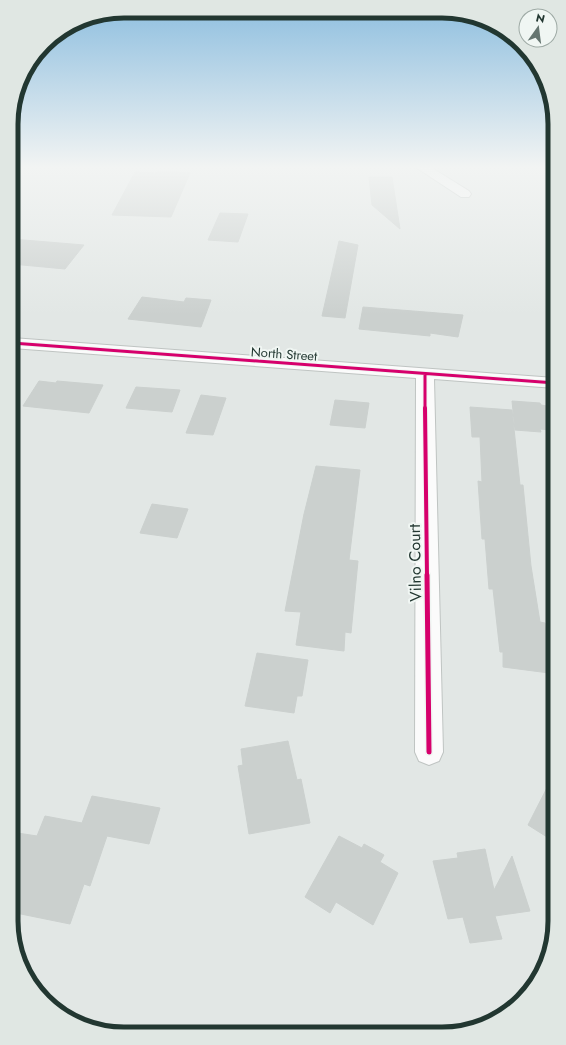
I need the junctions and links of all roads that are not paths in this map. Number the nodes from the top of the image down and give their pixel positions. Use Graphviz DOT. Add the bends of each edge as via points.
graph roads {
  1 [pos="18,343"];
  2 [pos="425,374"];
  3 [pos="548,383"];
  4 [pos="429,752"];
  1 -- 2 [label="street, North Street"];
  2 -- 3 [label="street, North Street"];
  2 -- 4 [label="street, Vilno Court"];
}
